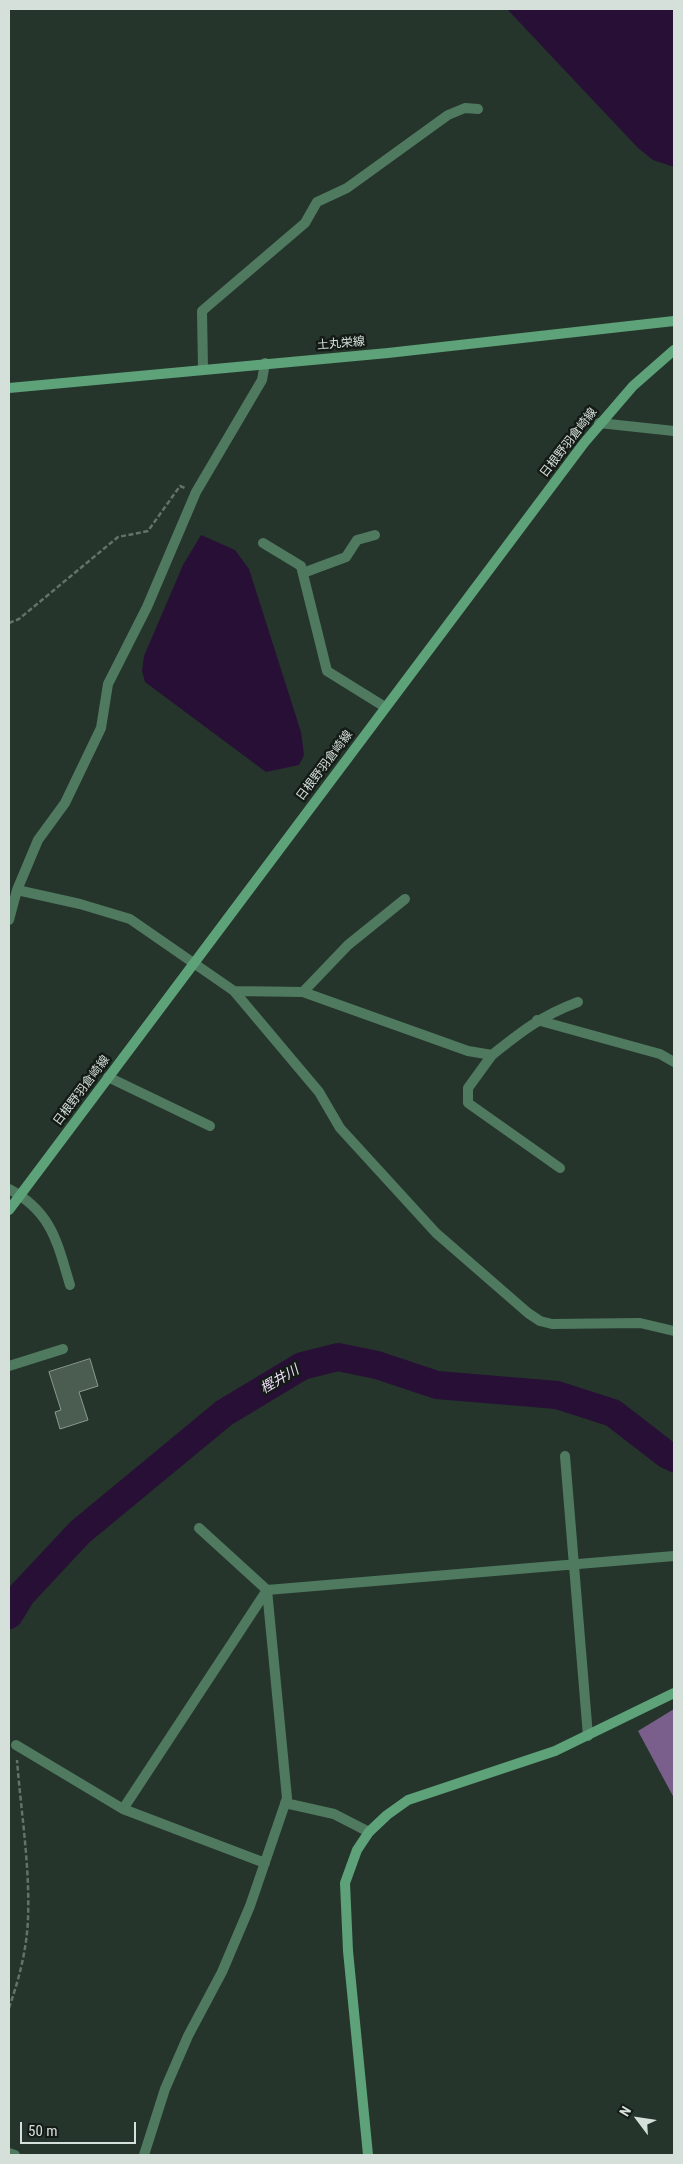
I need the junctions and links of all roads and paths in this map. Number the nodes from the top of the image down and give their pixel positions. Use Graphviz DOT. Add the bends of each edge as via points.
graph roads {
  1 [pos="478,109"];
  2 [pos="674,321"];
  3 [pos="674,350"];
  4 [pos="265,363"];
  5 [pos="203,369"];
  6 [pos="9,388"];
  7 [pos="599,423"];
  8 [pos="674,431"];
  9 [pos="196,492"];
  10 [pos="375,535"];
  11 [pos="263,543"];
  12 [pos="302,573"];
  13 [pos="9,623"];
  14 [pos="385,707"];
  15 [pos="17,890"];
  16 [pos="405,899"];
  17 [pos="11,903"];
  18 [pos="9,920"];
  19 [pos="193,962"];
  20 [pos="234,991"];
  21 [pos="304,992"];
  22 [pos="578,1002"];
  23 [pos="538,1020"];
  24 [pos="492,1055"];
  25 [pos="674,1062"];
  26 [pos="108,1077"];
  27 [pos="210,1126"];
  28 [pos="560,1168"];
  29 [pos="9,1189"];
  30 [pos="20,1195"];
  31 [pos="9,1210"];
  32 [pos="70,1285"];
  33 [pos="674,1331"];
  34 [pos="63,1349"];
  35 [pos="9,1366"];
  36 [pos="565,1456"];
  37 [pos="198,1528"];
  38 [pos="674,1556"];
  39 [pos="575,1564"];
  40 [pos="267,1590"];
  41 [pos="674,1693"];
  42 [pos="588,1736"];
  43 [pos="16,1744"];
  44 [pos="285,1803"];
  45 [pos="123,1809"];
  46 [pos="369,1832"];
  47 [pos="265,1863"];
  48 [pos="9,2008"];
  49 [pos="9,2153"];
  50 [pos="15,2155"];
  51 [pos="144,2155"];
  52 [pos="368,2155"];
  1 -- 5 [label="street" via="465,108 448,115 347,188 317,202 305,224 202,311"];
  2 -- 4 [label="main road, 土丸栄線" via="388,353"];
  3 -- 7 [label="main road, 日根野羽倉崎線" via="633,386"];
  4 -- 5 [label="main road, 土丸栄線"];
  4 -- 9 [label="street" via="262,380"];
  5 -- 6 [label="main road, 土丸栄線"];
  7 -- 8 [label="street"];
  7 -- 14 [label="main road, 日根野羽倉崎線"];
  9 -- 13 [label="path" via="180,486 148,532 118,537 20,619"];
  9 -- 15 [label="street" via="148,607 108,684 101,728 65,803 38,840"];
  10 -- 12 [label="street" via="357,540 346,557"];
  11 -- 12 [label="street" via="301,566"];
  12 -- 14 [label="street" via="327,672"];
  14 -- 19 [label="main road, 日根野羽倉崎線"];
  15 -- 17 [label="street"];
  15 -- 19 [label="street" via="130,919"];
  16 -- 21 [label="street" via="348,945"];
  17 -- 18 [label="street"];
  19 -- 20 [label="street"];
  19 -- 26 [label="main road, 日根野羽倉崎線"];
  20 -- 21 [label="street"];
  20 -- 33 [label="street" via="319,1092 340,1128 436,1233 528,1313 552,1324 640,1323"];
  21 -- 24 [label="street" via="468,1051"];
  22 -- 23 [label="street"];
  23 -- 24 [label="street"];
  23 -- 25 [label="street" via="660,1054"];
  24 -- 28 [label="street" via="468,1088 468,1103"];
  26 -- 27 [label="street"];
  26 -- 30 [label="main road, 日根野羽倉崎線"];
  29 -- 30 [label="street"];
  30 -- 31 [label="main road, 日根野羽倉崎線"];
  30 -- 32 [label="street" via="55,1234"];
  34 -- 35 [label="street"];
  36 -- 39 [label="street"];
  37 -- 40 [label="street"];
  38 -- 39 [label="street"];
  39 -- 40 [label="street"];
  39 -- 42 [label="street"];
  40 -- 44 [label="street"];
  40 -- 45 [label="street"];
  41 -- 42 [label="main road"];
  42 -- 46 [label="main road" via="555,1751 408,1800"];
  43 -- 45 [label="street"];
  43 -- 48 [label="path" via="28,1919 18,1980"];
  44 -- 46 [label="street" via="334,1814"];
  44 -- 47 [label="street"];
  45 -- 47 [label="street"];
  46 -- 52 [label="main road" via="357,1850 345,1883 348,1952"];
  47 -- 51 [label="street" via="222,1972 188,2036 165,2089"];
  49 -- 50 [label="street"];
}
